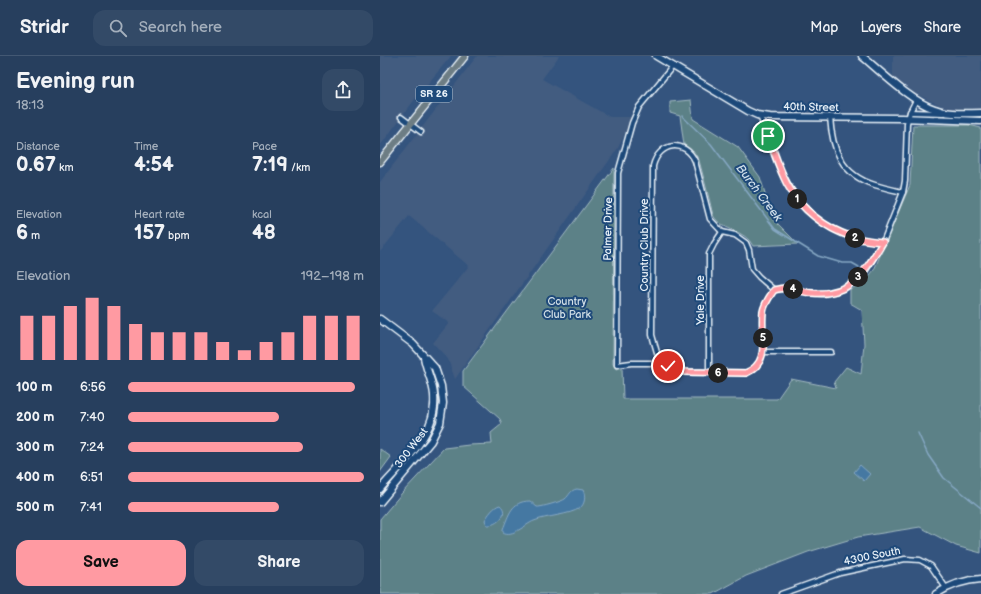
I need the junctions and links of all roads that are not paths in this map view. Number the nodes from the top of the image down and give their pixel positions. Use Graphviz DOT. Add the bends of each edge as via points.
graph roads {
  1 [pos="465,56"];
  2 [pos="656,56"];
  3 [pos="862,56"];
  4 [pos="673,66"];
  5 [pos="916,100"];
  6 [pos="952,113"];
  7 [pos="981,113"];
  8 [pos="909,115"];
  9 [pos="760,116"];
  10 [pos="401,117"];
  11 [pos="830,118"];
  12 [pos="981,121"];
  13 [pos="410,124"];
  14 [pos="421,132"];
  15 [pos="380,162"];
  16 [pos="903,192"];
  17 [pos="722,232"];
  18 [pos="883,242"];
  19 [pos="774,290"];
  20 [pos="380,319"];
  21 [pos="763,352"];
  22 [pos="831,352"];
  23 [pos="424,356"];
  24 [pos="660,363"];
  25 [pos="709,372"];
  26 [pos="380,489"];
  27 [pos="380,502"];
  28 [pos="981,579"];
  29 [pos="946,588"];
  30 [pos="791,592"];
  31 [pos="781,594"];
  32 [pos="936,594"];
  1 -- 13 [label="main road, SR 26"];
  2 -- 4 [label="main road, 40th Street"];
  3 -- 5 [label="main road"];
  4 -- 9 [label="main road, 40th Street"];
  4 -- 24 [label="street, Palmer Drive" via="639,107 618,173 617,365"];
  5 -- 6 [label="main road" via="934,109"];
  5 -- 8 [label="street"];
  6 -- 7 [label="main road, 40th Street"];
  6 -- 8 [label="street, 40th Street"];
  8 -- 11 [label="main road, 40th Street"];
  8 -- 12 [label="main road, 40th Street"];
  8 -- 16 [label="street"];
  9 -- 11 [label="main road, 40th Street"];
  9 -- 18 [label="street" via="787,184 813,216 826,226 853,237"];
  10 -- 13 [label="street"];
  11 -- 16 [label="street" via="834,147 849,170 874,185"];
  13 -- 14 [label="street"];
  13 -- 15 [label="main road, SR 26"];
  16 -- 18 [label="street"];
  17 -- 19 [label="street, Country Club Drive" via="735,235 746,243 752,269"];
  17 -- 24 [label="street, Country Club Drive" via="710,219 692,155 687,150 675,146 662,150 655,159 653,174 652,335"];
  17 -- 25 [label="street, Yale Drive" via="710,254"];
  18 -- 19 [label="street" via="866,270 847,287 823,294 787,288"];
  19 -- 21 [label="street" via="763,311"];
  20 -- 23 [label="main road, 300 West" via="413,344"];
  21 -- 22 [label="street"];
  21 -- 25 [label="street" via="758,366 746,373"];
  23 -- 26 [label="main road, 300 West" via="434,395 434,410 430,424 422,440"];
  23 -- 27 [label="main road, 300 West" via="435,368 441,386 443,403 440,423 429,445"];
  24 -- 25 [label="street" via="685,372"];
  28 -- 29 [label="main road" via="972,579"];
  29 -- 30 [label="street, 4300 South" via="931,566 920,560 905,559 840,573"];
  29 -- 32 [label="main road"];
  30 -- 31 [label="street, 4300 South"];
}
